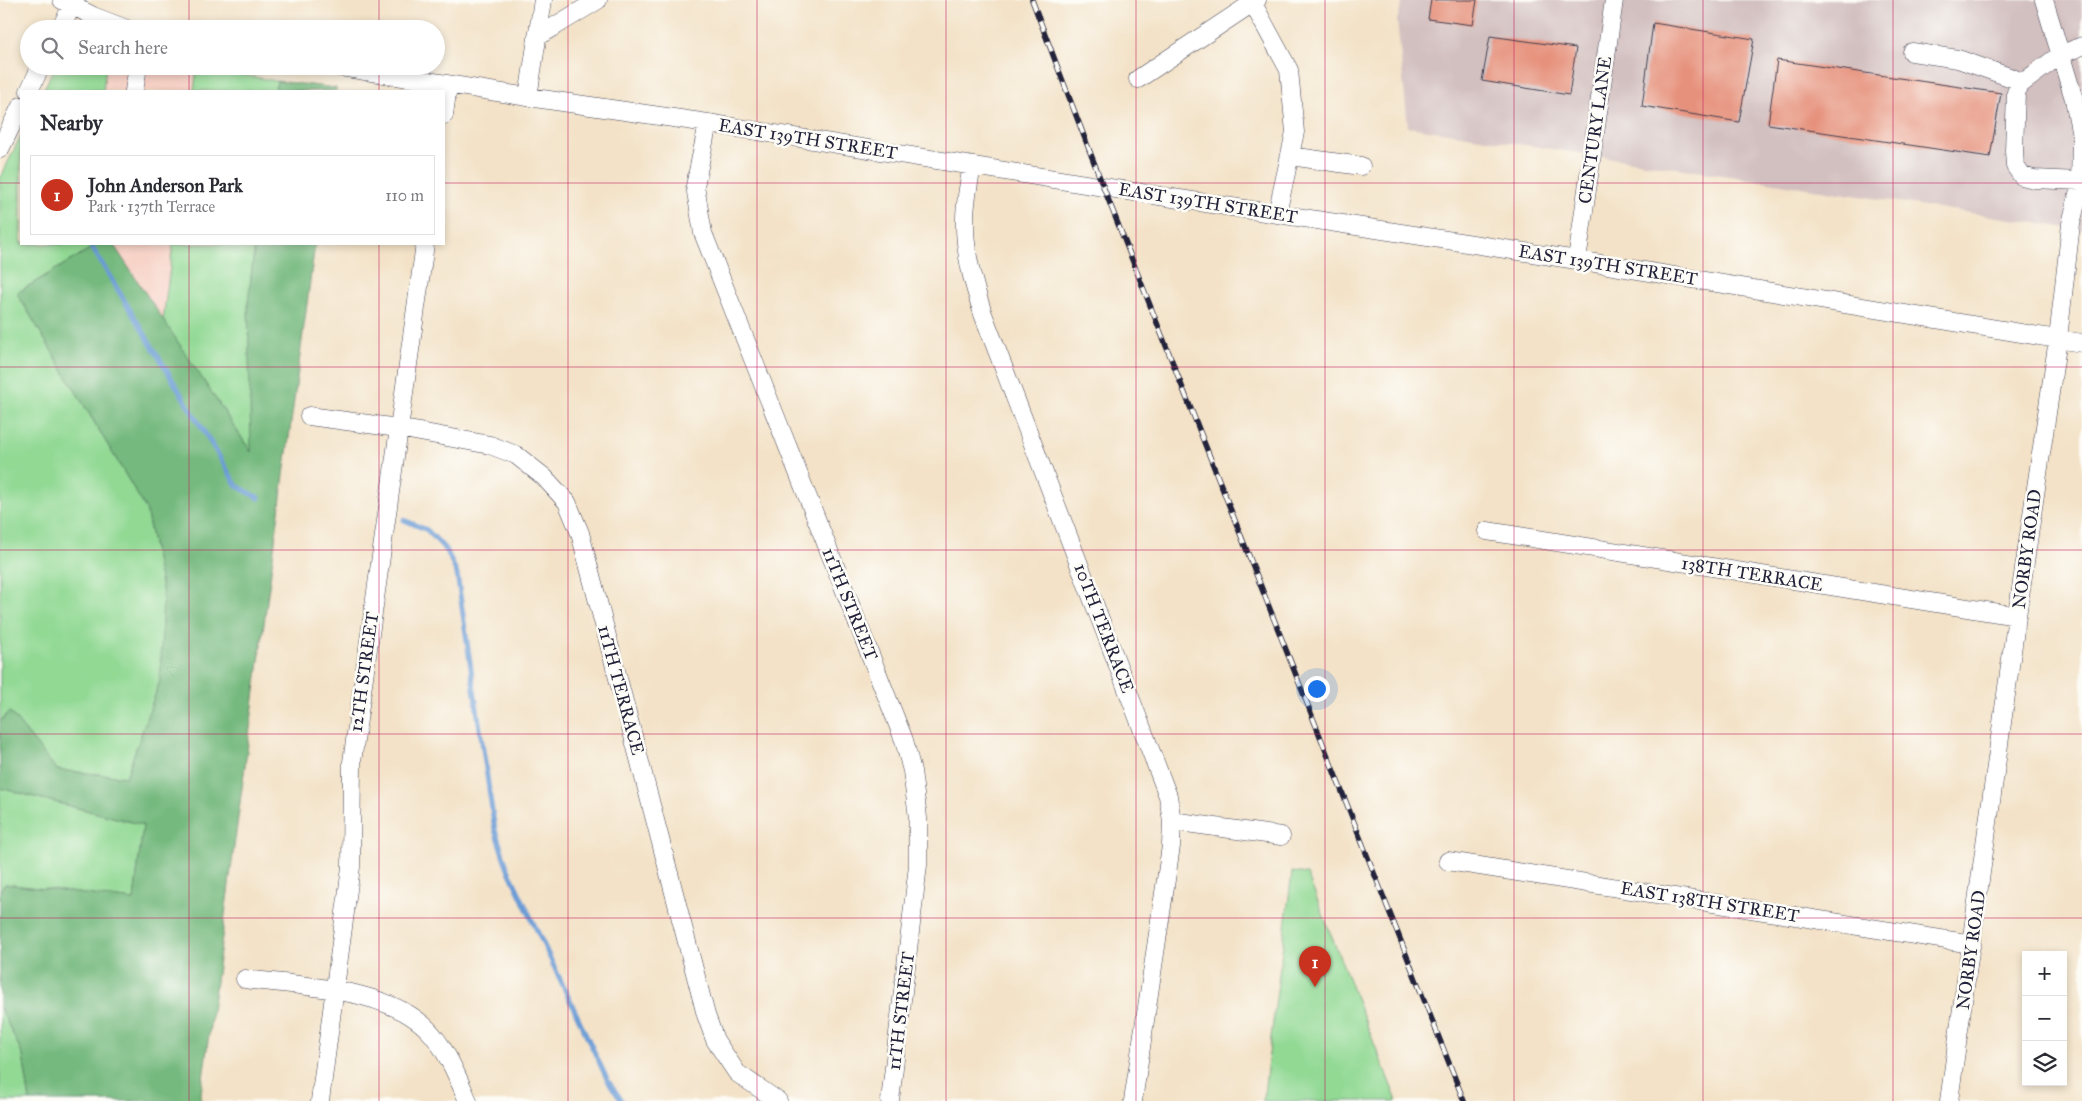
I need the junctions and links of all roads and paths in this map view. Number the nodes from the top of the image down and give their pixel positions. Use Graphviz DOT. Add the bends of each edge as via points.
graph roads {
  1 [pos="543,0"];
  2 [pos="598,0"];
  3 [pos="1614,0"];
  4 [pos="2044,0"];
  5 [pos="1254,1"];
  6 [pos="70,2"];
  7 [pos="63,20"];
  8 [pos="103,20"];
  9 [pos="537,37"];
  10 [pos="2082,46"];
  11 [pos="1912,52"];
  12 [pos="2060,55"];
  13 [pos="37,75"];
  14 [pos="137,75"];
  15 [pos="388,75"];
  16 [pos="1138,79"];
  17 [pos="2020,84"];
  18 [pos="448,85"];
  19 [pos="29,90"];
  20 [pos="134,90"];
  21 [pos="528,97"];
  22 [pos="20,108"];
  23 [pos="445,108"];
  24 [pos="708,123"];
  25 [pos="0,149"];
  26 [pos="1290,156"];
  27 [pos="972,166"];
  28 [pos="1361,166"];
  29 [pos="2080,185"];
  30 [pos="1277,214"];
  31 [pos="425,245"];
  32 [pos="1577,260"];
  33 [pos="2058,339"];
  34 [pos="2082,343"];
  35 [pos="309,416"];
  36 [pos="398,428"];
  37 [pos="1487,531"];
  38 [pos="2017,616"];
  39 [pos="1172,821"];
  40 [pos="1281,836"];
  41 [pos="1448,861"];
  42 [pos="1972,944"];
  43 [pos="244,979"];
  44 [pos="335,990"];
  45 [pos="320,1101"];
  46 [pos="468,1101"];
  47 [pos="778,1101"];
  48 [pos="890,1101"];
  49 [pos="1133,1101"];
  50 [pos="1949,1101"];
  1 -- 9 [label="street"];
  2 -- 9 [label="street"];
  3 -- 32 [label="street, CENTURY LANE"];
  4 -- 12 [label="street, NORBY ROAD"];
  5 -- 16 [label="street"];
  5 -- 26 [label="street" via="1289,70 1295,132"];
  6 -- 7 [label="street"];
  6 -- 8 [label="street"];
  9 -- 21 [label="street"];
  10 -- 12 [label="street"];
  11 -- 17 [label="street" via="1958,59 2015,79"];
  12 -- 17 [label="street"];
  12 -- 29 [label="street, NORBY ROAD" via="2081,135"];
  13 -- 19 [label="street"];
  14 -- 20 [label="street"];
  15 -- 18 [label="street, EAST 139TH STREET"];
  17 -- 29 [label="street" via="2015,106 2015,166 2022,176"];
  18 -- 21 [label="street, EAST 139TH STREET"];
  18 -- 23 [label="street"];
  21 -- 24 [label="street, EAST 139TH STREET"];
  22 -- 25 [label="street"];
  24 -- 27 [label="street, EAST 139TH STREET"];
  24 -- 48 [label="street, 11TH STREET" via="695,186 703,233 904,740 912,771 918,818 918,865"];
  26 -- 28 [label="street"];
  26 -- 30 [label="street"];
  27 -- 30 [label="street, EAST 139TH STREET"];
  27 -- 39 [label="street, 10TH TERRACE" via="965,218 969,269 1168,796"];
  29 -- 33 [label="street, NORBY ROAD" via="2071,224"];
  30 -- 32 [label="street, EAST 139TH STREET"];
  31 -- 36 [label="street, 12TH STREET"];
  32 -- 33 [label="street, EAST 139TH STREET"];
  33 -- 34 [label="street, EAST 139TH STREET"];
  33 -- 38 [label="street, NORBY ROAD"];
  35 -- 36 [label="street"];
  36 -- 44 [label="street, 12TH STREET" via="352,762 351,867"];
  36 -- 47 [label="street, 11TH TERRACE" via="490,445 516,455 544,477 567,502 580,533 706,1015 715,1040 737,1073"];
  37 -- 38 [label="street, 138TH TERRACE"];
  38 -- 42 [label="street, NORBY ROAD"];
  39 -- 40 [label="street"];
  39 -- 49 [label="street, 10TH TERRACE" via="1169,862"];
  41 -- 42 [label="street, EAST 138TH STREET"];
  42 -- 50 [label="street, NORBY ROAD"];
  43 -- 44 [label="street"];
  44 -- 45 [label="street, 12TH STREET"];
  44 -- 46 [label="street" via="406,1011 431,1033 455,1071"];
}
